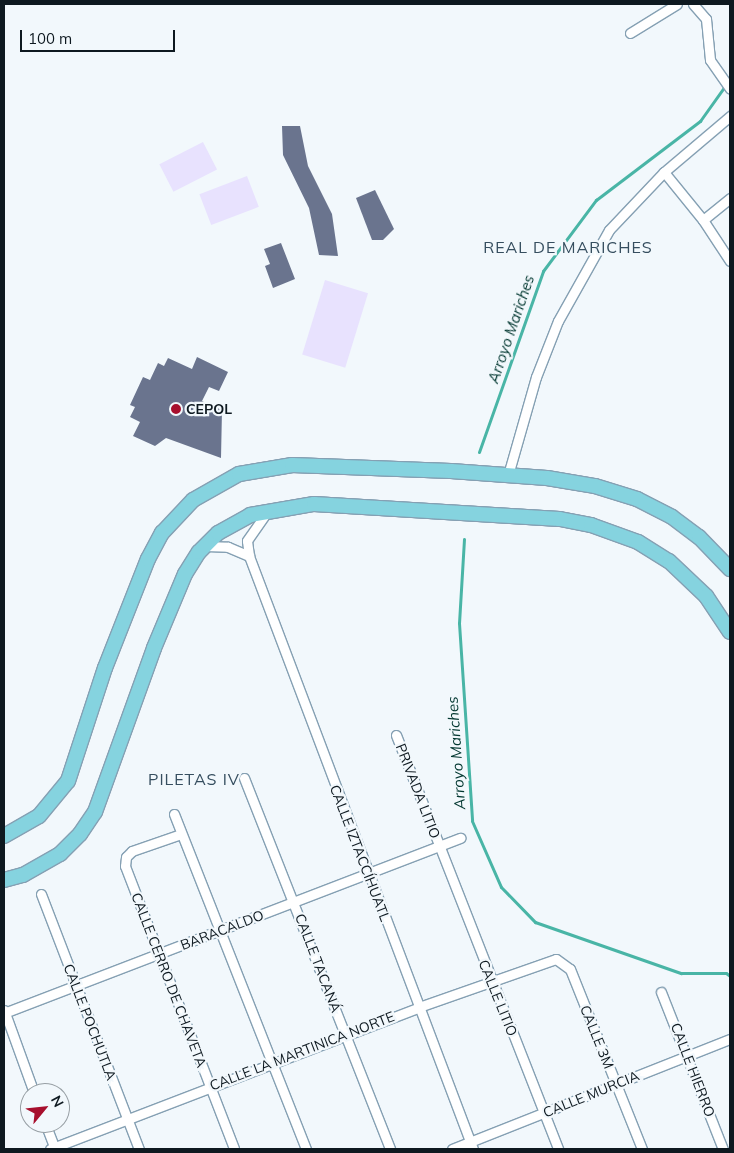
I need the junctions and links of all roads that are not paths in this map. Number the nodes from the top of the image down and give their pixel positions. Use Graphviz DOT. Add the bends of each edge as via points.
graph roads {
  1 [pos="677,4"];
  2 [pos="693,4"];
  3 [pos="630,32"];
  4 [pos="730,88"];
  5 [pos="730,116"];
  6 [pos="664,172"];
  7 [pos="730,198"];
  8 [pos="703,220"];
  9 [pos="730,261"];
  10 [pos="508,475"];
  11 [pos="268,510"];
  12 [pos="204,546"];
  13 [pos="249,556"];
  14 [pos="730,569"];
  15 [pos="728,626"];
  16 [pos="396,736"];
  17 [pos="244,778"];
  18 [pos="174,814"];
  19 [pos="182,834"];
  20 [pos="4,836"];
  21 [pos="461,838"];
  22 [pos="439,847"];
  23 [pos="367,873"];
  24 [pos="4,880"];
  25 [pos="41,894"];
  26 [pos="294,902"];
  27 [pos="222,931"];
  28 [pos="160,954"];
  29 [pos="556,959"];
  30 [pos="491,980"];
  31 [pos="76,985"];
  32 [pos="661,992"];
  33 [pos="419,1007"];
  34 [pos="4,1012"];
  35 [pos="345,1035"];
  36 [pos="730,1039"];
  37 [pos="687,1056"];
  38 [pos="273,1063"];
  39 [pos="30,1083"];
  40 [pos="616,1084"];
  41 [pos="210,1087"];
  42 [pos="544,1113"];
  43 [pos="128,1119"];
  44 [pos="48,1133"];
  45 [pos="472,1146"];
  46 [pos="53,1149"];
  47 [pos="139,1149"];
  48 [pos="234,1149"];
  49 [pos="306,1149"];
  50 [pos="390,1149"];
  51 [pos="452,1149"];
  52 [pos="558,1149"];
  53 [pos="642,1149"];
  54 [pos="724,1149"];
  1 -- 3 [label="street"];
  2 -- 4 [label="street" via="706,19 710,60"];
  5 -- 6 [label="street"];
  6 -- 8 [label="street"];
  6 -- 10 [label="street" via="609,230 558,321 536,376"];
  7 -- 8 [label="street"];
  8 -- 9 [label="street"];
  10 -- 14 [label="main road" via="596,486 637,499 686,526"];
  10 -- 20 [label="main road" via="280,466 248,471 205,491 171,521 148,559 105,668 68,781 39,816"];
  11 -- 12 [label="main road" via="229,525"];
  11 -- 13 [label="street, CALLE IZTACCÍHUATL" via="247,541"];
  11 -- 15 [label="main road" via="314,504 552,519 591,525 638,542 669,561 695,584"];
  12 -- 13 [label="street" via="228,547"];
  12 -- 24 [label="main road" via="185,574 174,599 96,812 60,854 23,875"];
  13 -- 23 [label="street, CALLE IZTACCÍHUATL"];
  16 -- 22 [label="street, PRIVADA LITIO"];
  17 -- 26 [label="street, CALLE TACANÁ"];
  18 -- 19 [label="street"];
  19 -- 27 [label="street"];
  19 -- 28 [label="street, CALLE CERRO DE CHAVETA" via="132,851 126,857 126,866"];
  21 -- 22 [label="street, BARACALDO"];
  22 -- 23 [label="street, BARACALDO"];
  22 -- 30 [label="street, CALLE LITIO"];
  23 -- 26 [label="street, BARACALDO"];
  23 -- 33 [label="street, CALLE IZTACCÍHUATL"];
  25 -- 31 [label="street, CALLE POCHUTLA"];
  26 -- 27 [label="street, BARACALDO"];
  26 -- 35 [label="street, CALLE TACANÁ"];
  27 -- 28 [label="street, BARACALDO"];
  27 -- 38 [label="street"];
  28 -- 31 [label="street, BARACALDO"];
  28 -- 41 [label="street, CALLE CERRO DE CHAVETA"];
  29 -- 30 [label="street, CALLE LA MARTINICA NORTE"];
  29 -- 40 [label="street, CALLE 3M" via="570,969"];
  30 -- 33 [label="street, CALLE LA MARTINICA NORTE"];
  30 -- 42 [label="street, CALLE LITIO"];
  31 -- 34 [label="street, BARACALDO"];
  31 -- 43 [label="street, CALLE POCHUTLA"];
  32 -- 37 [label="street, CALLE HIERRO"];
  33 -- 35 [label="street, CALLE LA MARTINICA NORTE"];
  33 -- 45 [label="street, CALLE IZTACCÍHUATL"];
  34 -- 39 [label="street"];
  35 -- 38 [label="street, CALLE LA MARTINICA NORTE"];
  35 -- 50 [label="street, CALLE TACANÁ"];
  36 -- 37 [label="street, CALLE MURCIA"];
  37 -- 40 [label="street, CALLE MURCIA"];
  37 -- 54 [label="street, CALLE HIERRO"];
  38 -- 41 [label="street, CALLE LA MARTINICA NORTE"];
  38 -- 49 [label="street"];
  40 -- 42 [label="street, CALLE MURCIA"];
  40 -- 53 [label="street, CALLE 3M"];
  41 -- 43 [label="street, CALLE LA MARTINICA NORTE"];
  41 -- 48 [label="street, CALLE CERRO DE CHAVETA"];
  42 -- 45 [label="street, CALLE MURCIA"];
  42 -- 52 [label="street, CALLE LITIO"];
  43 -- 46 [label="street, CALLE LA MARTINICA NORTE"];
  43 -- 47 [label="street, CALLE POCHUTLA"];
  44 -- 46 [label="street"];
  45 -- 51 [label="street, CALLE MURCIA"];
}
